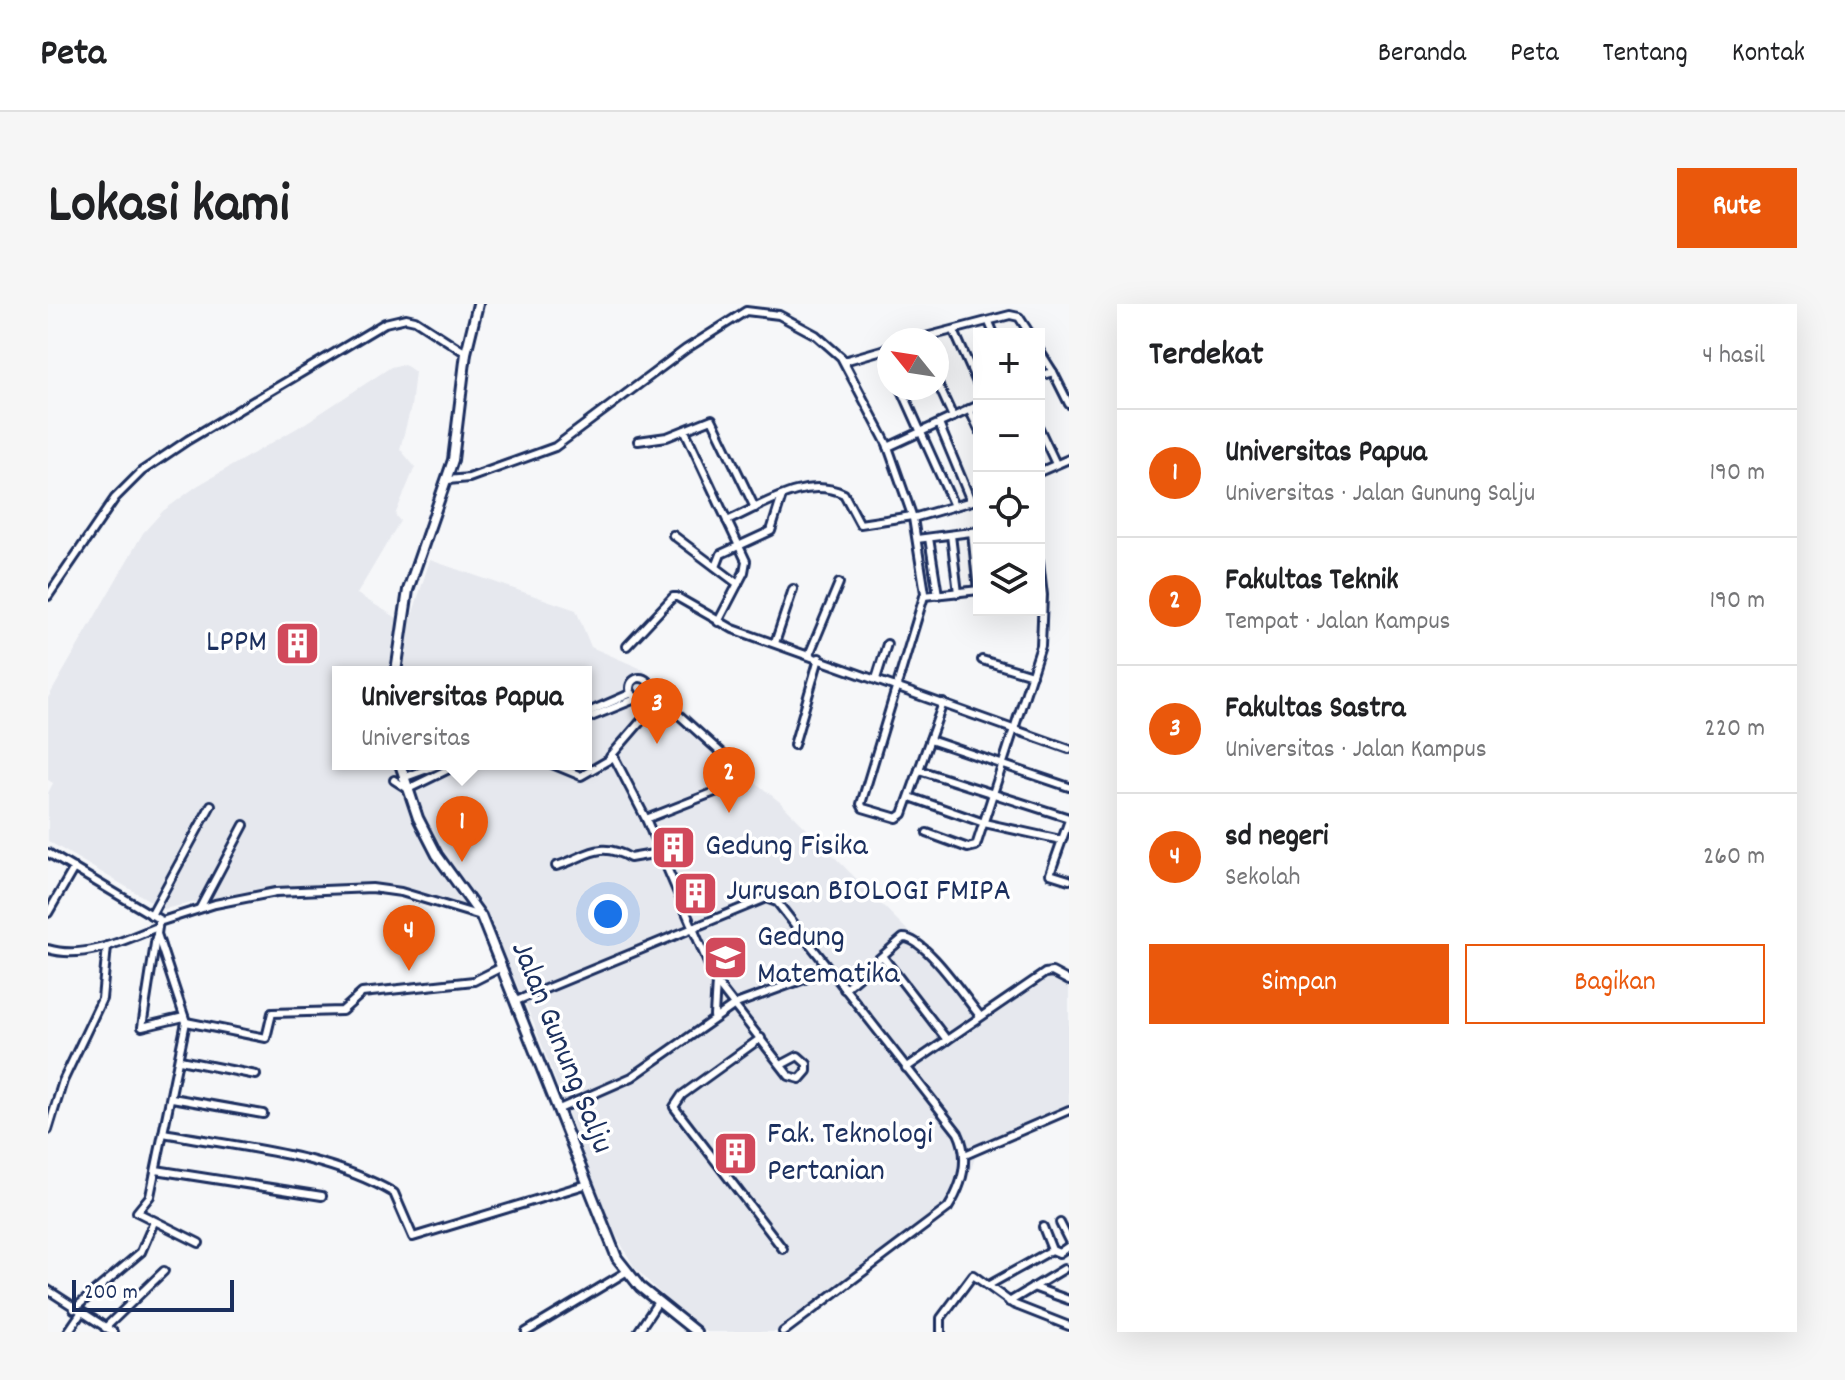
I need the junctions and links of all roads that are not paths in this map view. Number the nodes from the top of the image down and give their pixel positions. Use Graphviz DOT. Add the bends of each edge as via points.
graph roads {
  1 [pos="478,304"];
  2 [pos="989,322"];
  3 [pos="992,328"];
  4 [pos="1025,328"];
  5 [pos="954,331"];
  6 [pos="949,332"];
  7 [pos="877,352"];
  8 [pos="466,353"];
  9 [pos="1045,359"];
  10 [pos="844,361"];
  11 [pos="1053,372"];
  12 [pos="973,374"];
  13 [pos="1045,374"];
  14 [pos="906,400"];
  15 [pos="945,400"];
  16 [pos="1069,404"];
  17 [pos="973,407"];
  18 [pos="969,409"];
  19 [pos="953,417"];
  20 [pos="973,417"];
  21 [pos="939,424"];
  22 [pos="685,431"];
  23 [pos="920,432"];
  24 [pos="638,441"];
  25 [pos="1045,441"];
  26 [pos="888,447"];
  27 [pos="1069,459"];
  28 [pos="1056,464"];
  29 [pos="1045,469"];
  30 [pos="448,480"];
  31 [pos="782,496"];
  32 [pos="971,501"];
  33 [pos="954,506"];
  34 [pos="755,508"];
  35 [pos="912,517"];
  36 [pos="727,521"];
  37 [pos="973,531"];
  38 [pos="673,535"];
  39 [pos="951,535"];
  40 [pos="929,538"];
  41 [pos="917,539"];
  42 [pos="740,548"];
  43 [pos="716,567"];
  44 [pos="839,583"];
  45 [pos="738,584"];
  46 [pos="793,589"];
  47 [pos="973,591"];
  48 [pos="958,593"];
  49 [pos="938,595"];
  50 [pos="48,596"];
  51 [pos="924,596"];
  52 [pos="1041,616"];
  53 [pos="718,622"];
  54 [pos="775,643"];
  55 [pos="887,644"];
  56 [pos="627,646"];
  57 [pos="809,655"];
  58 [pos="819,658"];
  59 [pos="982,660"];
  60 [pos="397,666"];
  61 [pos="1032,675"];
  62 [pos="876,679"];
  63 [pos="897,686"];
  64 [pos="650,689"];
  65 [pos="635,696"];
  66 [pos="661,698"];
  67 [pos="943,703"];
  68 [pos="592,715"];
  69 [pos="1014,729"];
  70 [pos="930,740"];
  71 [pos="794,745"];
  72 [pos="1069,749"];
  73 [pos="610,757"];
  74 [pos="1002,766"];
  75 [pos="592,769"];
  76 [pos="402,770"];
  77 [pos="424,770"];
  78 [pos="447,770"];
  79 [pos="566,770"];
  80 [pos="590,770"];
  81 [pos="919,770"];
  82 [pos="404,777"];
  83 [pos="1069,787"];
  84 [pos="408,789"];
  85 [pos="993,795"];
  86 [pos="910,797"];
  87 [pos="211,805"];
  88 [pos="646,819"];
  89 [pos="1069,819"];
  90 [pos="984,823"];
  91 [pos="244,825"];
  92 [pos="927,833"];
  93 [pos="1061,840"];
  94 [pos="48,853"];
  95 [pos="659,853"];
  96 [pos="556,866"];
  97 [pos="74,868"];
  98 [pos="1069,880"];
  99 [pos="200,908"];
  100 [pos="48,913"];
  101 [pos="151,915"];
  102 [pos="481,916"];
  103 [pos="159,920"];
  104 [pos="693,927"];
  105 [pos="156,931"];
  106 [pos="107,946"];
  107 [pos="48,949"];
  108 [pos="883,957"];
  109 [pos="502,967"];
  110 [pos="829,970"];
  111 [pos="1069,981"];
  112 [pos="716,982"];
  113 [pos="844,989"];
  114 [pos="516,1001"];
  115 [pos="736,1004"];
  116 [pos="714,1016"];
  117 [pos="980,1016"];
  118 [pos="185,1019"];
  119 [pos="761,1038"];
  120 [pos="947,1040"];
  121 [pos="180,1060"];
  122 [pos="781,1065"];
  123 [pos="906,1068"];
  124 [pos="256,1075"];
  125 [pos="172,1098"];
  126 [pos="559,1109"];
  127 [pos="1069,1110"];
  128 [pos="263,1114"];
  129 [pos="48,1130"];
  130 [pos="164,1133"];
  131 [pos="965,1155"];
  132 [pos="156,1170"];
  133 [pos="588,1184"];
  134 [pos="322,1196"];
  135 [pos="154,1222"];
  136 [pos="1060,1223"];
  137 [pos="1043,1227"];
  138 [pos="199,1243"];
  139 [pos="1069,1244"];
  140 [pos="783,1249"];
  141 [pos="1052,1250"];
  142 [pos="1064,1269"];
  143 [pos="164,1271"];
  144 [pos="626,1272"];
  145 [pos="989,1285"];
  146 [pos="1033,1287"];
  147 [pos="48,1290"];
  148 [pos="1069,1300"];
  149 [pos="658,1302"];
  150 [pos="1009,1302"];
  151 [pos="77,1311"];
  152 [pos="1069,1326"];
  153 [pos="109,1330"];
  154 [pos="68,1332"];
  155 [pos="526,1332"];
  156 [pos="638,1332"];
  157 [pos="696,1332"];
  158 [pos="783,1332"];
  159 [pos="941,1332"];
  1 -- 8 [label="main road"];
  2 -- 3 [label="street"];
  2 -- 4 [label="street" via="1015,315"];
  2 -- 5 [label="street"];
  5 -- 6 [label="street"];
  5 -- 12 [label="street"];
  7 -- 10 [label="street"];
  8 -- 30 [label="main road"];
  8 -- 50 [label="street" via="415,320 385,323 142,471 115,498"];
  9 -- 11 [label="street"];
  10 -- 26 [label="street"];
  10 -- 30 [label="street" via="816,335 779,315 746,311 555,447 469,478"];
  11 -- 13 [label="street"];
  11 -- 16 [label="street"];
  14 -- 23 [label="street"];
  15 -- 19 [label="street"];
  17 -- 18 [label="street"];
  18 -- 19 [label="street"];
  18 -- 20 [label="street"];
  19 -- 21 [label="street"];
  21 -- 23 [label="street"];
  21 -- 32 [label="street"];
  22 -- 24 [label="street"];
  22 -- 34 [label="street" via="712,419"];
  22 -- 36 [label="street"];
  23 -- 26 [label="street"];
  23 -- 33 [label="street"];
  25 -- 28 [label="street"];
  26 -- 35 [label="street"];
  27 -- 28 [label="street"];
  28 -- 29 [label="street"];
  30 -- 60 [label="main road" via="408,590"];
  31 -- 34 [label="street"];
  31 -- 35 [label="street" via="806,489 837,491 850,500 860,524"];
  31 -- 42 [label="street" via="771,531"];
  32 -- 33 [label="street"];
  33 -- 35 [label="street"];
  34 -- 36 [label="street"];
  35 -- 41 [label="street"];
  36 -- 42 [label="street"];
  37 -- 39 [label="street"];
  38 -- 43 [label="street"];
  39 -- 40 [label="street"];
  39 -- 48 [label="street"];
  40 -- 41 [label="street"];
  40 -- 49 [label="street"];
  41 -- 51 [label="street"];
  42 -- 43 [label="street" via="719,556"];
  42 -- 45 [label="street" via="746,566"];
  43 -- 45 [label="street"];
  44 -- 57 [label="street"];
  45 -- 53 [label="street"];
  46 -- 54 [label="street"];
  47 -- 48 [label="street"];
  48 -- 49 [label="street"];
  49 -- 51 [label="street"];
  51 -- 63 [label="street"];
  52 -- 61 [label="street" via="1041,646"];
  53 -- 54 [label="street"];
  53 -- 56 [label="street" via="675,596"];
  54 -- 57 [label="street"];
  55 -- 62 [label="street"];
  57 -- 58 [label="street"];
  58 -- 62 [label="street"];
  58 -- 71 [label="street"];
  59 -- 61 [label="street"];
  61 -- 69 [label="street"];
  62 -- 63 [label="street"];
  63 -- 67 [label="street"];
  63 -- 86 [label="street" via="861,804 897,818"];
  64 -- 65 [label="street" via="646,696"];
  64 -- 65 [label="street" via="648,682 638,679 631,684"];
  64 -- 66 [label="street"];
  65 -- 68 [label="street"];
  66 -- 73 [label="street"];
  66 -- 88 [label="street" via="746,777"];
  67 -- 69 [label="street"];
  67 -- 70 [label="street"];
  69 -- 72 [label="street"];
  69 -- 74 [label="street"];
  70 -- 74 [label="street"];
  70 -- 81 [label="street"];
  73 -- 75 [label="street"];
  73 -- 88 [label="street" via="619,762"];
  74 -- 83 [label="street"];
  74 -- 85 [label="street"];
  76 -- 82 [label="main road, Jalan Gunung Salju"];
  77 -- 82 [label="street"];
  78 -- 84 [label="street"];
  79 -- 80 [label="street" via="581,776"];
  81 -- 85 [label="street"];
  81 -- 86 [label="street"];
  82 -- 84 [label="main road, Jalan Gunung Salju"];
  84 -- 102 [label="main road, Jalan Gunung Salju" via="437,855"];
  85 -- 89 [label="street"];
  85 -- 90 [label="street"];
  86 -- 90 [label="street"];
  87 -- 101 [label="street"];
  88 -- 95 [label="street"];
  89 -- 93 [label="street"];
  90 -- 92 [label="street" via="973,849"];
  90 -- 93 [label="street"];
  91 -- 99 [label="street"];
  93 -- 98 [label="street" via="1050,874"];
  94 -- 97 [label="street"];
  95 -- 96 [label="street" via="630,858 604,849"];
  95 -- 104 [label="street"];
  97 -- 100 [label="street"];
  97 -- 101 [label="street"];
  99 -- 102 [label="street" via="276,892 372,888"];
  99 -- 103 [label="street"];
  101 -- 103 [label="street"];
  102 -- 109 [label="main road, Jalan Gunung Salju"];
  103 -- 105 [label="street"];
  104 -- 110 [label="street" via="770,898"];
  104 -- 112 [label="street"];
  104 -- 114 [label="street"];
  105 -- 106 [label="street"];
  105 -- 118 [label="street"];
  105 -- 118 [label="street" via="142,1027"];
  106 -- 107 [label="street" via="69,953"];
  106 -- 129 [label="street" via="102,999 63,1081"];
  108 -- 113 [label="street"];
  108 -- 117 [label="street" via="903,938 912,939"];
  108 -- 120 [label="street"];
  109 -- 114 [label="main road, Jalan Gunung Salju"];
  109 -- 118 [label="street" via="474,981 362,993 342,1011 272,1013 266,1038"];
  110 -- 113 [label="street"];
  110 -- 115 [label="street"];
  111 -- 117 [label="street" via="1048,972"];
  112 -- 115 [label="street"];
  112 -- 116 [label="street"];
  113 -- 123 [label="street"];
  114 -- 126 [label="main road, Jalan Gunung Salju"];
  115 -- 116 [label="street"];
  115 -- 119 [label="street"];
  116 -- 126 [label="street" via="632,1077"];
  117 -- 120 [label="street"];
  118 -- 121 [label="street"];
  119 -- 122 [label="street"];
  119 -- 140 [label="street" via="682,1095 674,1107"];
  120 -- 123 [label="street"];
  121 -- 124 [label="street"];
  121 -- 125 [label="street"];
  123 -- 131 [label="street" via="958,1133"];
  125 -- 128 [label="street"];
  125 -- 130 [label="street"];
  126 -- 133 [label="main road, Jalan Gunung Salju"];
  127 -- 131 [label="street"];
  130 -- 132 [label="street"];
  130 -- 133 [label="street" via="348,1170 394,1193 413,1237"];
  131 -- 158 [label="street" via="961,1184 948,1208"];
  132 -- 134 [label="street"];
  132 -- 135 [label="street" via="149,1198 137,1210"];
  133 -- 144 [label="main road, Jalan Gunung Salju"];
  135 -- 138 [label="street"];
  135 -- 151 [label="street" via="141,1252"];
  136 -- 139 [label="street"];
  137 -- 141 [label="street"];
  139 -- 141 [label="street" via="1059,1253"];
  141 -- 145 [label="street"];
  142 -- 146 [label="street"];
  143 -- 153 [label="street"];
  144 -- 149 [label="main road, Jalan Gunung Salju"];
  144 -- 155 [label="street"];
  145 -- 150 [label="street"];
  145 -- 159 [label="street" via="970,1277 941,1318"];
  146 -- 148 [label="street"];
  146 -- 150 [label="street"];
  147 -- 151 [label="street"];
  149 -- 156 [label="street"];
  149 -- 157 [label="main road, Jalan Gunung Salju"];
  150 -- 152 [label="street"];
  151 -- 153 [label="street"];
  151 -- 154 [label="street"];
}
